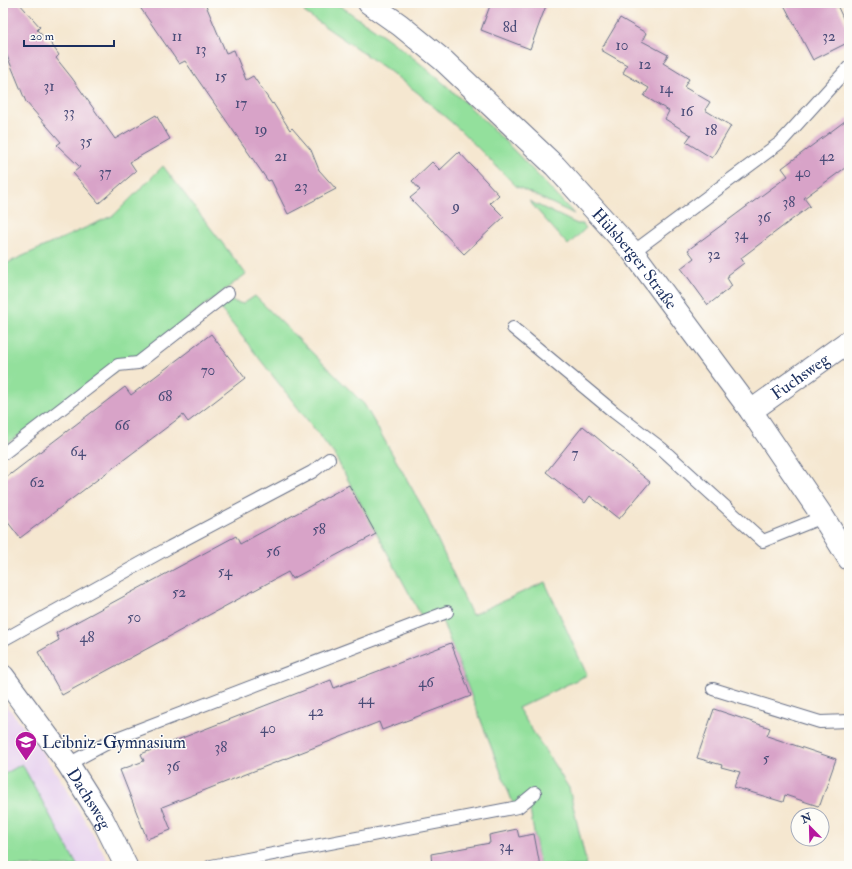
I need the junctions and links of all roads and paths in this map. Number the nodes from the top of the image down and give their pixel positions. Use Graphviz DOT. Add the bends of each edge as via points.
graph roads {
  1 [pos="369,3"];
  2 [pos="849,67"];
  3 [pos="633,252"];
  4 [pos="228,293"];
  5 [pos="513,328"];
  6 [pos="849,341"];
  7 [pos="751,411"];
  8 [pos="3,454"];
  9 [pos="329,459"];
  10 [pos="823,518"];
  11 [pos="849,559"];
  12 [pos="447,612"];
  13 [pos="3,640"];
  14 [pos="3,676"];
  15 [pos="713,689"];
  16 [pos="849,721"];
  17 [pos="68,764"];
  18 [pos="535,793"];
  19 [pos="126,866"];
  20 [pos="211,866"];
  1 -- 3 [label="street, Hülsberger Straße" via="444,61 550,161"];
  2 -- 3 [label="lane" via="781,142"];
  3 -- 7 [label="street, Hülsberger Straße"];
  4 -- 8 [label="lane" via="138,363 118,365"];
  5 -- 10 [label="lane" via="661,448 763,541"];
  6 -- 7 [label="street, Fuchsweg"];
  7 -- 10 [label="street, Hülsberger Straße"];
  9 -- 13 [label="lane" via="312,472"];
  10 -- 11 [label="street, Hülsberger Straße"];
  12 -- 17 [label="lane" via="117,738"];
  14 -- 17 [label="street, Dachsweg"];
  15 -- 16 [label="lane" via="820,722"];
  17 -- 19 [label="street, Dachsweg" via="102,818"];
  18 -- 20 [label="lane" via="518,808"];
}
